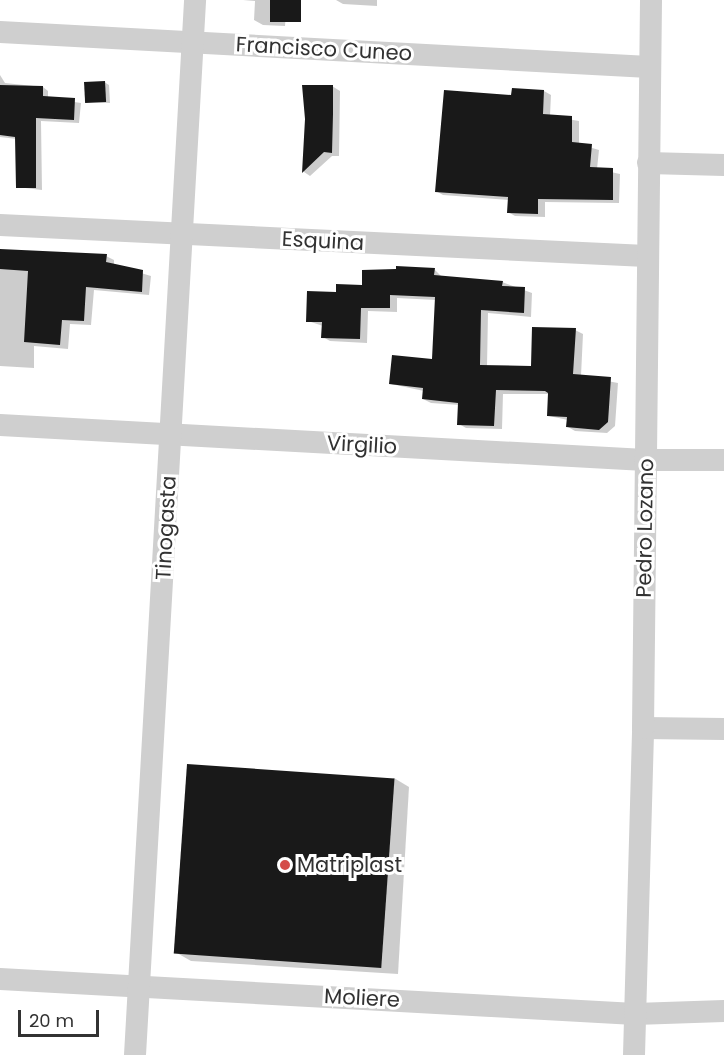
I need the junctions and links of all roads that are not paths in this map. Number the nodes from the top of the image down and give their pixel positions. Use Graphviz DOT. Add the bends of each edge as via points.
graph roads {
  1 [pos="195,0"];
  2 [pos="651,0"];
  3 [pos="0,32"];
  4 [pos="193,42"];
  5 [pos="649,67"];
  6 [pos="648,163"];
  7 [pos="724,165"];
  8 [pos="0,225"];
  9 [pos="183,235"];
  10 [pos="646,256"];
  11 [pos="0,425"];
  12 [pos="172,435"];
  13 [pos="645,460"];
  14 [pos="724,460"];
  15 [pos="643,728"];
  16 [pos="724,729"];
  17 [pos="0,979"];
  18 [pos="140,986"];
  19 [pos="724,1011"];
  20 [pos="635,1014"];
  21 [pos="135,1055"];
  22 [pos="634,1055"];
  1 -- 4 [label="street, Tinogasta"];
  2 -- 5 [label="street, Pedro Lozano"];
  3 -- 4 [label="street, Francisco Cuneo"];
  4 -- 5 [label="street, Francisco Cuneo"];
  4 -- 9 [label="street, Tinogasta"];
  5 -- 6 [label="street, Pedro Lozano"];
  6 -- 7 [label="street"];
  6 -- 10 [label="street, Pedro Lozano"];
  8 -- 9 [label="street, Esquina"];
  9 -- 10 [label="street, Esquina"];
  9 -- 12 [label="street, Tinogasta"];
  10 -- 13 [label="street, Pedro Lozano"];
  11 -- 12 [label="street, Virgilio"];
  12 -- 13 [label="street, Virgilio"];
  12 -- 18 [label="street, Tinogasta"];
  13 -- 14 [label="street, Virgilio"];
  13 -- 15 [label="street, Pedro Lozano"];
  15 -- 16 [label="street"];
  15 -- 20 [label="street, Pedro Lozano"];
  17 -- 18 [label="street, Moliere"];
  18 -- 20 [label="street, Moliere"];
  18 -- 21 [label="street, Tinogasta"];
  19 -- 20 [label="street, Moliere"];
  20 -- 22 [label="street, Pedro Lozano"];
}
